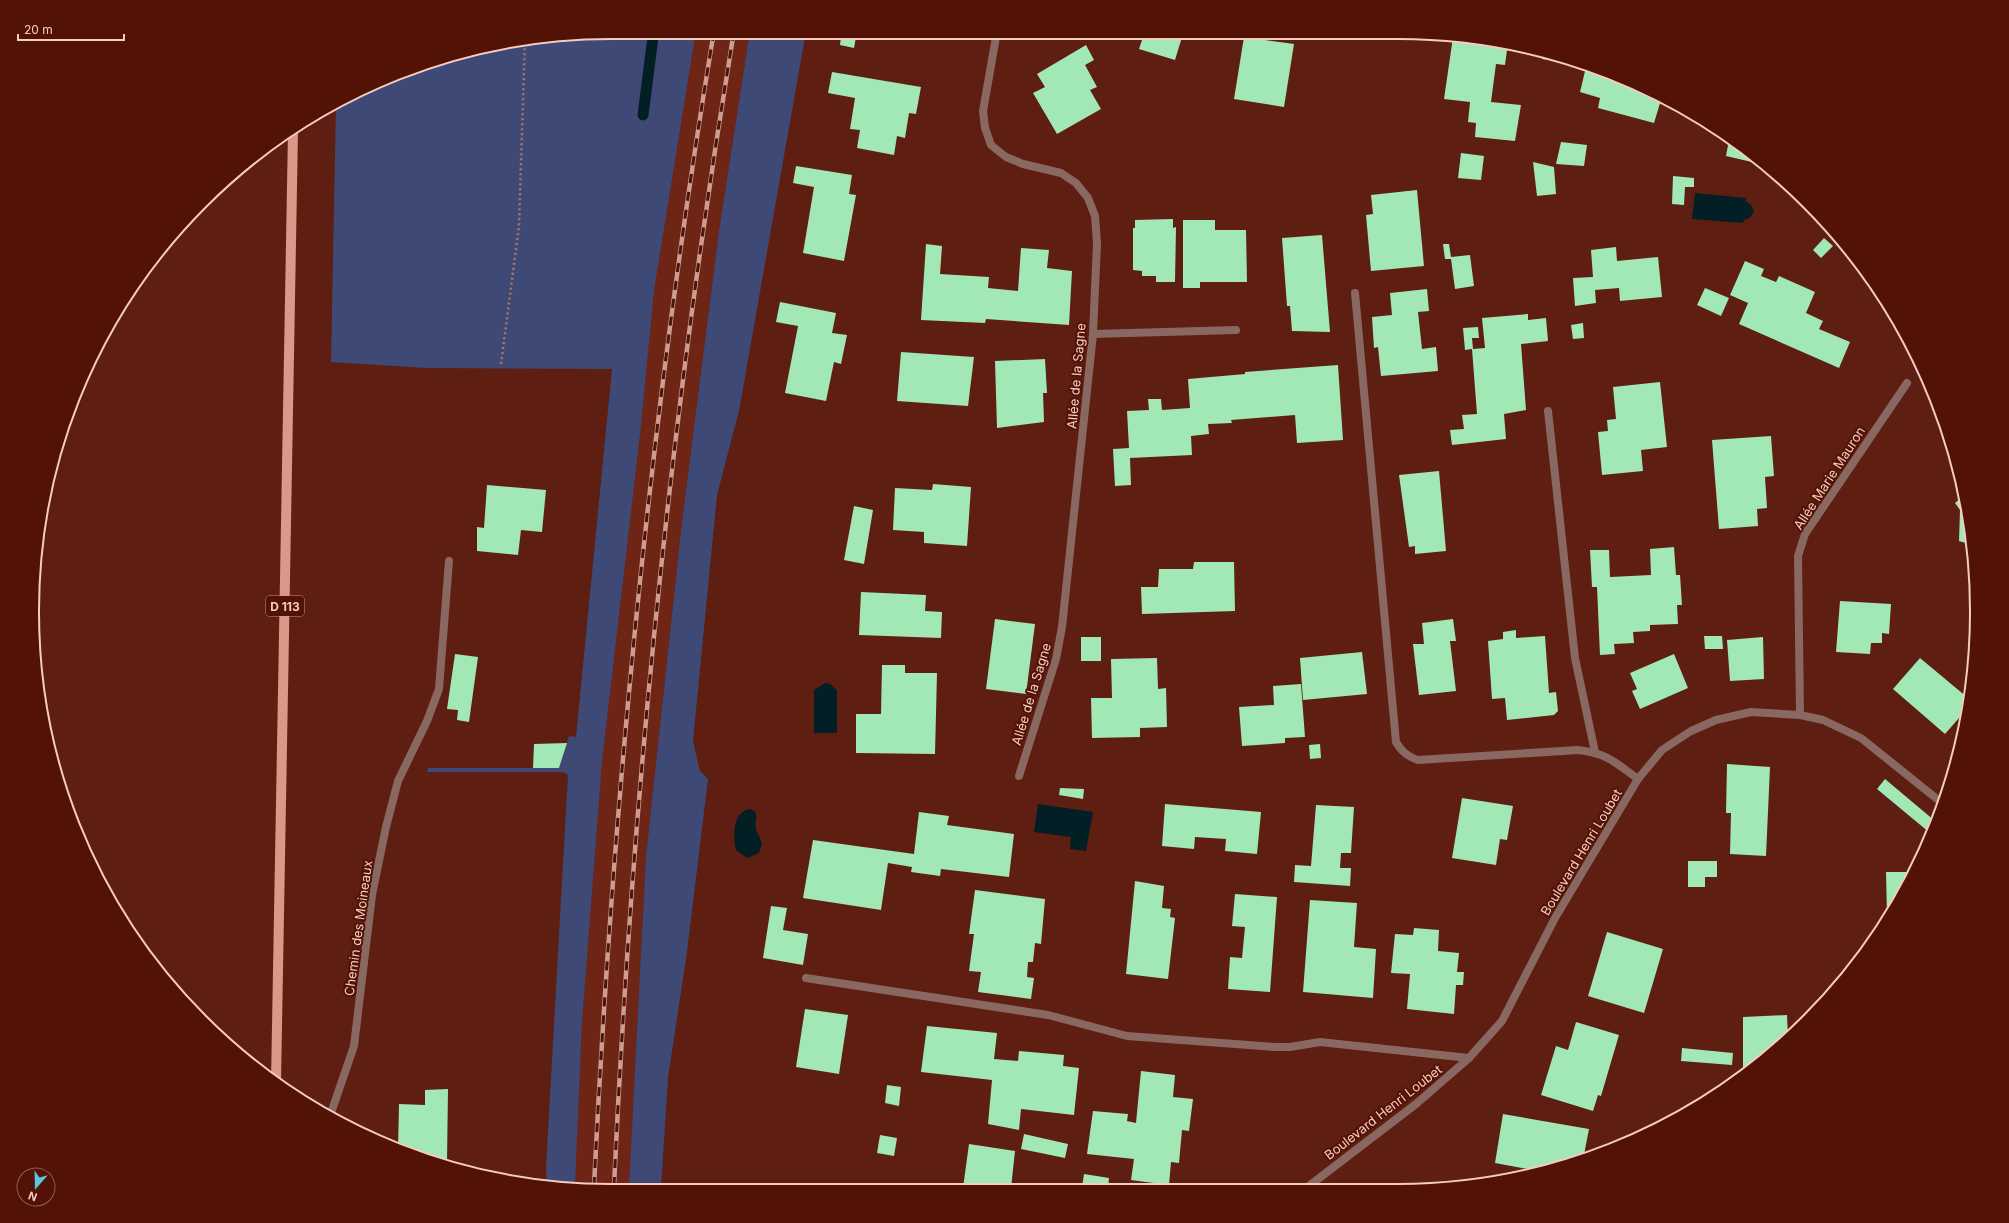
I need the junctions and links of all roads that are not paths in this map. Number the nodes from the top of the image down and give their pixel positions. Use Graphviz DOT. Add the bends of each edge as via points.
graph roads {
  1 [pos="996,39"];
  2 [pos="293,135"];
  3 [pos="1355,293"];
  4 [pos="1236,330"];
  5 [pos="1092,334"];
  6 [pos="1907,383"];
  7 [pos="1548,412"];
  8 [pos="449,561"];
  9 [pos="1800,715"];
  10 [pos="1595,752"];
  11 [pos="1019,776"];
  12 [pos="1638,779"];
  13 [pos="1938,800"];
  14 [pos="806,978"];
  15 [pos="1469,1058"];
  16 [pos="276,1076"];
  17 [pos="332,1111"];
  18 [pos="1312,1184"];
  1 -- 5 [label="street, Allée de la Sagne" via="983,111 990,145 1006,157 1061,173 1076,183 1088,198 1095,216 1097,243"];
  2 -- 16 [label="main road, D 113"];
  3 -- 10 [label="street" via="1396,742 1408,756 1418,760 1578,750"];
  4 -- 5 [label="street"];
  5 -- 11 [label="street, Allée de la Sagne" via="1062,627 1056,659"];
  6 -- 9 [label="street, Allée Marie Mauron" via="1805,534 1798,556"];
  7 -- 10 [label="street" via="1575,658"];
  8 -- 17 [label="street, Chemin des Moineaux" via="439,689 427,722 398,781 392,804 372,895 354,1046"];
  9 -- 12 [label="street, Boulevard Henri Loubet" via="1751,712 1716,720 1690,731 1662,750"];
  9 -- 13 [label="street, Boulevard Henri Loubet" via="1823,720 1861,738"];
  10 -- 12 [label="street"];
  12 -- 15 [label="street, Boulevard Henri Loubet" via="1555,918 1502,1021"];
  14 -- 15 [label="street" via="1048,1014 1128,1036 1275,1047 1320,1042"];
  15 -- 18 [label="street, Boulevard Henri Loubet" via="1416,1104"];
}
